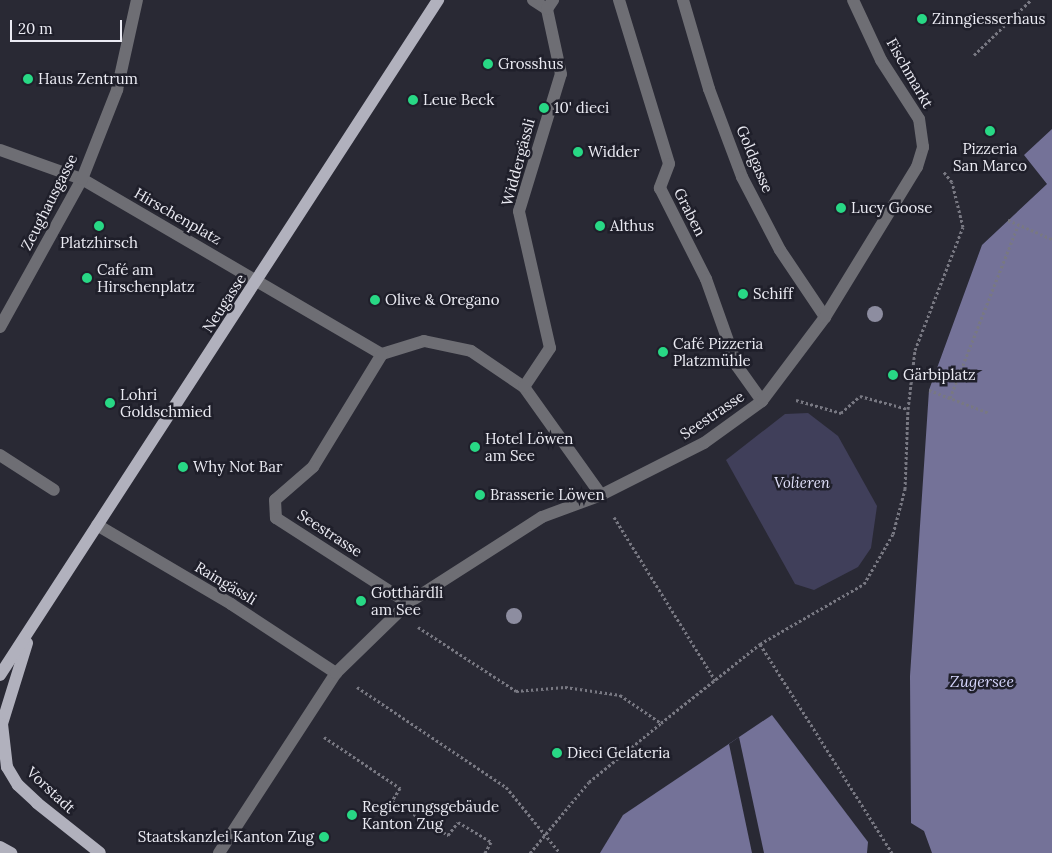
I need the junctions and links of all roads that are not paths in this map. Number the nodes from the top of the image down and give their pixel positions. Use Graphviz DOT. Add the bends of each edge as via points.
graph roads {
  1 [pos="137,0"];
  2 [pos="438,0"];
  3 [pos="534,0"];
  4 [pos="619,0"];
  5 [pos="683,0"];
  6 [pos="853,0"];
  7 [pos="550,4"];
  8 [pos="0,150"];
  9 [pos="916,166"];
  10 [pos="82,179"];
  11 [pos="257,282"];
  12 [pos="825,317"];
  13 [pos="0,327"];
  14 [pos="382,354"];
  15 [pos="524,387"];
  16 [pos="762,401"];
  17 [pos="0,455"];
  18 [pos="54,490"];
  19 [pos="601,495"];
  20 [pos="97,525"];
  21 [pos="408,603"];
  22 [pos="34,621"];
  23 [pos="336,673"];
  24 [pos="0,675"];
  25 [pos="0,847"];
  26 [pos="11,853"];
  27 [pos="100,853"];
  28 [pos="220,853"];
  1 -- 10 [label="street, Zeughausgasse" via="117,90"];
  2 -- 11 [label="main road, Neugasse"];
  3 -- 7 [label="street"];
  4 -- 16 [label="street, Graben" via="669,164 660,188 706,279 737,366"];
  5 -- 12 [label="street, Goldgasse" via="709,89 742,177 780,250"];
  6 -- 9 [label="street, Fischmarkt" via="881,60 919,119 922,147"];
  7 -- 15 [label="street, Widdergässli" via="561,74 519,211 550,348"];
  8 -- 10 [label="street, Hirschenplatz"];
  9 -- 12 [label="street, Seestrasse"];
  10 -- 11 [label="street, Hirschenplatz"];
  10 -- 13 [label="street, Zeughausgasse"];
  11 -- 14 [label="street, Hirschenplatz"];
  11 -- 20 [label="main road, Neugasse"];
  12 -- 16 [label="street, Seestrasse"];
  14 -- 15 [label="street" via="424,341 471,351"];
  14 -- 21 [label="street, Seestrasse" via="313,468 275,500 276,518"];
  15 -- 19 [label="street"];
  16 -- 19 [label="street, Seestrasse" via="704,443"];
  17 -- 18 [label="street"];
  19 -- 21 [label="street, Seestrasse" via="542,517"];
  20 -- 22 [label="main road, Neugasse"];
  20 -- 23 [label="street, Raingässli" via="231,604"];
  21 -- 23 [label="street, Seestrasse"];
  22 -- 24 [label="main road"];
  22 -- 27 [label="main road, Vorstadt" via="2,724 7,766 18,785 37,803"];
  23 -- 28 [label="street, Seestrasse"];
  25 -- 26 [label="main road"];
}
